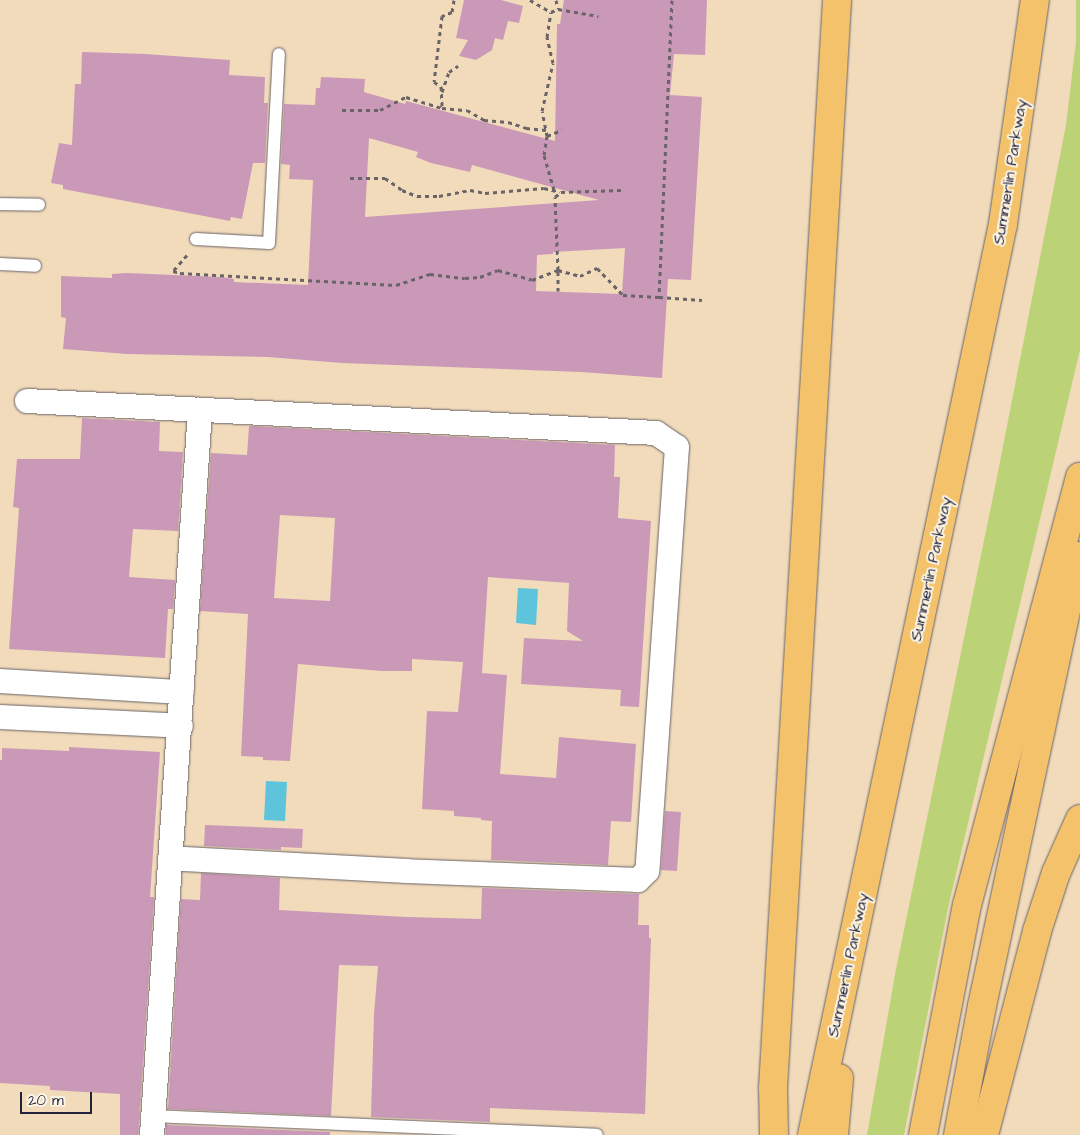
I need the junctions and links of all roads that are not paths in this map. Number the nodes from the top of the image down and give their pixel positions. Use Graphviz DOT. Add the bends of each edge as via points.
graph roads {
  1 [pos="838,0"];
  2 [pos="1035,0"];
  3 [pos="279,54"];
  4 [pos="0,204"];
  5 [pos="39,205"];
  6 [pos="196,239"];
  7 [pos="0,264"];
  8 [pos="35,266"];
  9 [pos="27,401"];
  10 [pos="200,410"];
  11 [pos="1080,478"];
  12 [pos="1080,545"];
  13 [pos="0,681"];
  14 [pos="182,692"];
  15 [pos="0,717"];
  16 [pos="181,726"];
  17 [pos="1080,819"];
  18 [pos="170,858"];
  19 [pos="848,962"];
  20 [pos="152,1125"];
  21 [pos="597,1135"];
  22 [pos="774,1135"];
  23 [pos="812,1135"];
  24 [pos="834,1135"];
  25 [pos="923,1135"];
  26 [pos="958,1135"];
  27 [pos="984,1135"];
  1 -- 22 [label="highway" via="773,1088"];
  2 -- 19 [label="highway, Summerlin Parkway" via="1003,224"];
  3 -- 6 [label="lane" via="269,243"];
  4 -- 5 [label="lane"];
  7 -- 8 [label="lane"];
  9 -- 10 [label="street"];
  10 -- 14 [label="street"];
  10 -- 18 [label="street" via="656,433 677,447 647,871 638,880"];
  11 -- 25 [label="highway" via="967,905"];
  12 -- 26 [label="highway" via="982,1006"];
  13 -- 14 [label="street"];
  14 -- 16 [label="street"];
  15 -- 16 [label="street"];
  16 -- 18 [label="street"];
  17 -- 27 [label="highway" via="1056,873 1030,952"];
  18 -- 20 [label="street"];
  19 -- 23 [label="highway, Summerlin Parkway"];
  19 -- 24 [label="highway"];
  20 -- 21 [label="lane"];
}
